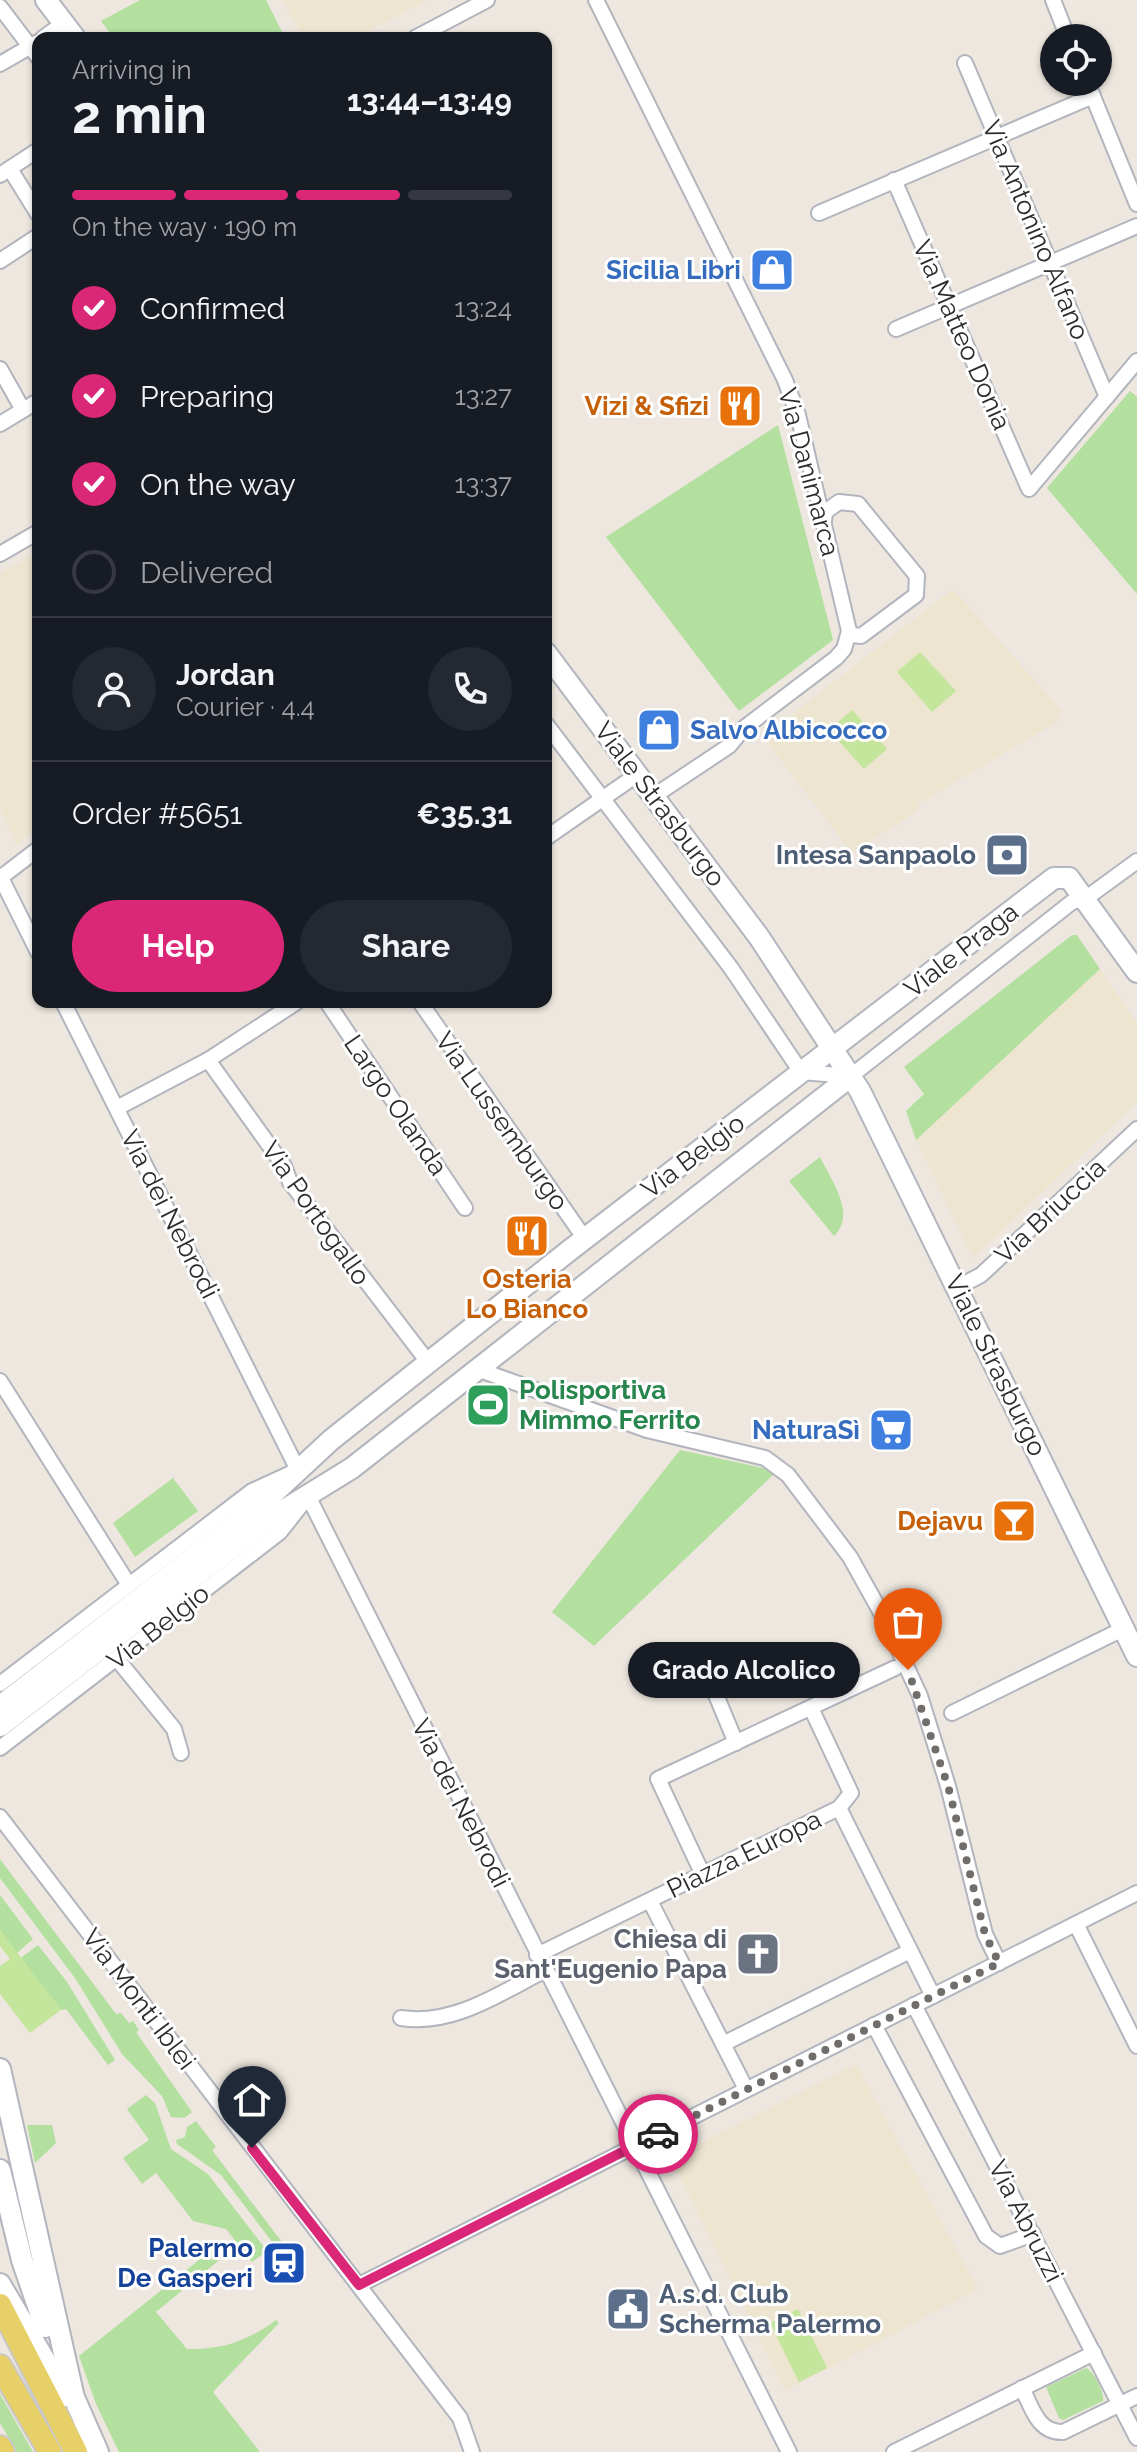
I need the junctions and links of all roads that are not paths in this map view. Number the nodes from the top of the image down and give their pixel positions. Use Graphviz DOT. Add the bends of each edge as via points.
graph roads {
  1 [pos="46,0"];
  2 [pos="487,0"];
  3 [pos="596,0"];
  4 [pos="1053,0"];
  5 [pos="0,7"];
  6 [pos="1062,24"];
  7 [pos="69,31"];
  8 [pos="426,32"];
  9 [pos="32,44"];
  10 [pos="32,51"];
  11 [pos="965,63"];
  12 [pos="0,64"];
  13 [pos="1093,96"];
  14 [pos="996,138"];
  15 [pos="32,154"];
  16 [pos="5,172"];
  17 [pos="894,180"];
  18 [pos="1137,204"];
  19 [pos="32,206"];
  20 [pos="819,213"];
  21 [pos="1137,226"];
  22 [pos="32,240"];
  23 [pos="0,261"];
  24 [pos="1049,263"];
  25 [pos="950,306"];
  26 [pos="896,329"];
  27 [pos="1137,361"];
  28 [pos="0,369"];
  29 [pos="1107,397"];
  30 [pos="32,405"];
  31 [pos="23,410"];
  32 [pos="0,424"];
  33 [pos="824,522"];
  34 [pos="32,535"];
  35 [pos="0,554"];
  36 [pos="849,631"];
  37 [pos="552,661"];
  38 [pos="552,732"];
  39 [pos="638,774"];
  40 [pos="654,796"];
  41 [pos="603,798"];
  42 [pos="552,834"];
  43 [pos="32,853"];
  44 [pos="1137,861"];
  45 [pos="0,877"];
  46 [pos="1085,899"];
  47 [pos="32,940"];
  48 [pos="1137,972"];
  49 [pos="66,1008"];
  50 [pos="288,1008"];
  51 [pos="331,1008"];
  52 [pos="424,1008"];
  53 [pos="834,1048"];
  54 [pos="208,1060"];
  55 [pos="801,1072"];
  56 [pos="851,1076"];
  57 [pos="117,1108"];
  58 [pos="1137,1129"];
  59 [pos="465,1208"];
  60 [pos="585,1239"];
  61 [pos="552,1265"];
  62 [pos="958,1287"];
  63 [pos="574,1292"];
  64 [pos="506,1301"];
  65 [pos="528,1328"];
  66 [pos="428,1362"];
  67 [pos="477,1369"];
  68 [pos="0,1381"];
  69 [pos="298,1470"];
  70 [pos="308,1496"];
  71 [pos="266,1512"];
  72 [pos="129,1585"];
  73 [pos="1123,1629"];
  74 [pos="1137,1656"];
  75 [pos="117,1659"];
  76 [pos="895,1668"];
  77 [pos="709,1678"];
  78 [pos="0,1684"];
  79 [pos="0,1706"];
  80 [pos="811,1708"];
  81 [pos="952,1713"];
  82 [pos="0,1726"];
  83 [pos="736,1743"];
  84 [pos="0,1748"];
  85 [pos="181,1753"];
  86 [pos="839,1808"];
  87 [pos="0,1817"];
  88 [pos="703,1875"];
  89 [pos="1137,1885"];
  90 [pos="1137,1896"];
  91 [pos="650,1901"];
  92 [pos="1119,1902"];
  93 [pos="1076,1924"];
  94 [pos="910,1951"];
  95 [pos="537,1955"];
  96 [pos="999,1963"];
  97 [pos="545,1970"];
  98 [pos="933,1996"];
  99 [pos="914,2005"];
  100 [pos="401,2018"];
  101 [pos="874,2025"];
  102 [pos="723,2044"];
  103 [pos="1137,2046"];
  104 [pos="0,2069"];
  105 [pos="746,2089"];
  106 [pos="634,2146"];
  107 [pos="0,2170"];
  108 [pos="1033,2234"];
  109 [pos="0,2284"];
  110 [pos="359,2285"];
  111 [pos="0,2305"];
  112 [pos="1094,2353"];
  113 [pos="0,2366"];
  114 [pos="1022,2388"];
  115 [pos="1137,2396"];
  116 [pos="74,2398"];
  117 [pos="1120,2404"];
  118 [pos="1137,2438"];
  119 [pos="0,2447"];
  120 [pos="3,2452"];
  121 [pos="50,2452"];
  122 [pos="76,2452"];
  123 [pos="98,2452"];
  124 [pos="472,2452"];
  125 [pos="789,2452"];
  126 [pos="894,2452"];
  1 -- 7 [label="street"];
  2 -- 8 [label="street"];
  3 -- 33 [label="street, Via Danimarca" via="785,380"];
  4 -- 6 [label="street"];
  5 -- 9 [label="street"];
  10 -- 12 [label="street"];
  11 -- 14 [label="street, Via Antonino Alfano"];
  13 -- 14 [label="street"];
  13 -- 18 [label="street"];
  14 -- 17 [label="street"];
  14 -- 24 [label="street, Via Antonino Alfano"];
  15 -- 16 [label="street"];
  16 -- 19 [label="street"];
  17 -- 20 [label="street"];
  17 -- 25 [label="street, Via Matteo Donia"];
  21 -- 24 [label="street"];
  22 -- 23 [label="street"];
  24 -- 25 [label="street"];
  24 -- 29 [label="street, Via Antonino Alfano"];
  25 -- 26 [label="street"];
  25 -- 29 [label="street, Via Matteo Donia" via="1029,489"];
  27 -- 29 [label="street"];
  28 -- 31 [label="street"];
  30 -- 31 [label="street"];
  31 -- 32 [label="street"];
  33 -- 36 [label="street, Via Danimarca"];
  33 -- 36 [label="street" via="825,512 839,502 858,504 917,576 916,595 861,636"];
  34 -- 35 [label="street"];
  36 -- 40 [label="street" via="836,658 744,728 729,746"];
  37 -- 39 [label="street, Viale Strasburgo"];
  38 -- 41 [label="street, Viale Strasburgo"];
  39 -- 40 [label="street, Viale Strasburgo"];
  39 -- 41 [label="street"];
  40 -- 53 [label="street, Viale Strasburgo"];
  41 -- 42 [label="street"];
  41 -- 55 [label="street, Viale Strasburgo" via="731,968"];
  43 -- 45 [label="street"];
  44 -- 46 [label="street, Viale Praga"];
  45 -- 47 [label="street"];
  46 -- 48 [label="street"];
  46 -- 53 [label="street, Viale Praga" via="1069,878 1054,878"];
  46 -- 56 [label="street, Viale Praga" via="1072,902"];
  49 -- 57 [label="street, Via dei Nebrodi"];
  50 -- 54 [label="street"];
  51 -- 59 [label="street, Largo Olanda"];
  52 -- 60 [label="street, Via Lussemburgo"];
  53 -- 55 [label="street, Via Belgio"];
  53 -- 56 [label="street, Viale Strasburgo"];
  54 -- 57 [label="street"];
  54 -- 66 [label="street, Via Portogallo" via="290,1182"];
  55 -- 56 [label="street"];
  55 -- 60 [label="street, Via Belgio"];
  56 -- 62 [label="street, Viale Strasburgo"];
  56 -- 63 [label="street, Via Belgio"];
  57 -- 69 [label="street, Via dei Nebrodi"];
  58 -- 62 [label="street, Via Briuccia" via="981,1275"];
  60 -- 61 [label="street, Via Belgio"];
  61 -- 63 [label="street" via="551,1282 562,1292"];
  61 -- 64 [label="street, Via Belgio"];
  62 -- 73 [label="street, Viale Strasburgo"];
  63 -- 65 [label="street, Via Belgio"];
  64 -- 65 [label="street" via="527,1310"];
  64 -- 66 [label="street, Via Belgio"];
  65 -- 67 [label="street, Via Belgio"];
  66 -- 69 [label="street, Via Belgio"];
  67 -- 70 [label="street, Via Belgio" via="352,1468"];
  67 -- 96 [label="street" via="647,1430 765,1458 788,1475 850,1557 920,1696 985,1934"];
  68 -- 72 [label="street"];
  69 -- 71 [label="street, Via Belgio"];
  69 -- 72 [label="street, Via Belgio" via="252,1491"];
  70 -- 71 [label="street, Via Belgio"];
  70 -- 75 [label="street, Via Belgio" via="280,1532"];
  70 -- 95 [label="street, Via dei Nebrodi"];
  71 -- 79 [label="street, Via Belgio"];
  71 -- 82 [label="street, Via Belgio"];
  72 -- 78 [label="street, Via Belgio"];
  73 -- 74 [label="street, Viale Strasburgo"];
  73 -- 81 [label="street"];
  75 -- 84 [label="street, Via Belgio"];
  75 -- 85 [label="street" via="174,1729"];
  76 -- 80 [label="street"];
  77 -- 83 [label="street"];
  80 -- 83 [label="street"];
  80 -- 86 [label="street, Piazza Europa" via="851,1793"];
  83 -- 88 [label="street" via="658,1779"];
  86 -- 88 [label="street, Piazza Europa"];
  86 -- 94 [label="street, Piazza Europa"];
  87 -- 110 [label="street, Via Monti Iblei"];
  88 -- 91 [label="street, Piazza Europa"];
  89 -- 92 [label="street"];
  90 -- 92 [label="street"];
  91 -- 95 [label="street, Piazza Europa"];
  91 -- 102 [label="street, Piazza Europa"];
  92 -- 93 [label="street"];
  93 -- 96 [label="street"];
  93 -- 103 [label="street"];
  94 -- 98 [label="street, Piazza Europa"];
  94 -- 102 [label="street"];
  95 -- 97 [label="street, Via dei Nebrodi"];
  96 -- 98 [label="street"];
  97 -- 100 [label="street" via="473,2008 422,2021"];
  97 -- 106 [label="street, Via dei Nebrodi"];
  98 -- 99 [label="street"];
  99 -- 101 [label="street"];
  99 -- 108 [label="street, Via Abruzzi"];
  101 -- 105 [label="street"];
  101 -- 108 [label="street" via="986,2236 1000,2246"];
  102 -- 105 [label="street, Piazza Europa"];
  104 -- 116 [label="street"];
  105 -- 106 [label="street"];
  106 -- 110 [label="street"];
  106 -- 125 [label="street, Via dei Nebrodi"];
  107 -- 116 [label="street" via="33,2294"];
  108 -- 112 [label="street, Via Abruzzi"];
  109 -- 123 [label="street"];
  110 -- 124 [label="street, Via Monti Iblei" via="460,2418"];
  111 -- 122 [label="main road"];
  112 -- 114 [label="street"];
  112 -- 117 [label="street, Via Abruzzi"];
  113 -- 121 [label="main road"];
  114 -- 117 [label="street" via="1040,2424 1054,2432"];
  114 -- 126 [label="street"];
  115 -- 117 [label="street"];
  116 -- 123 [label="street"];
  117 -- 118 [label="street, Via Abruzzi"];
  119 -- 120 [label="main road"];
}
